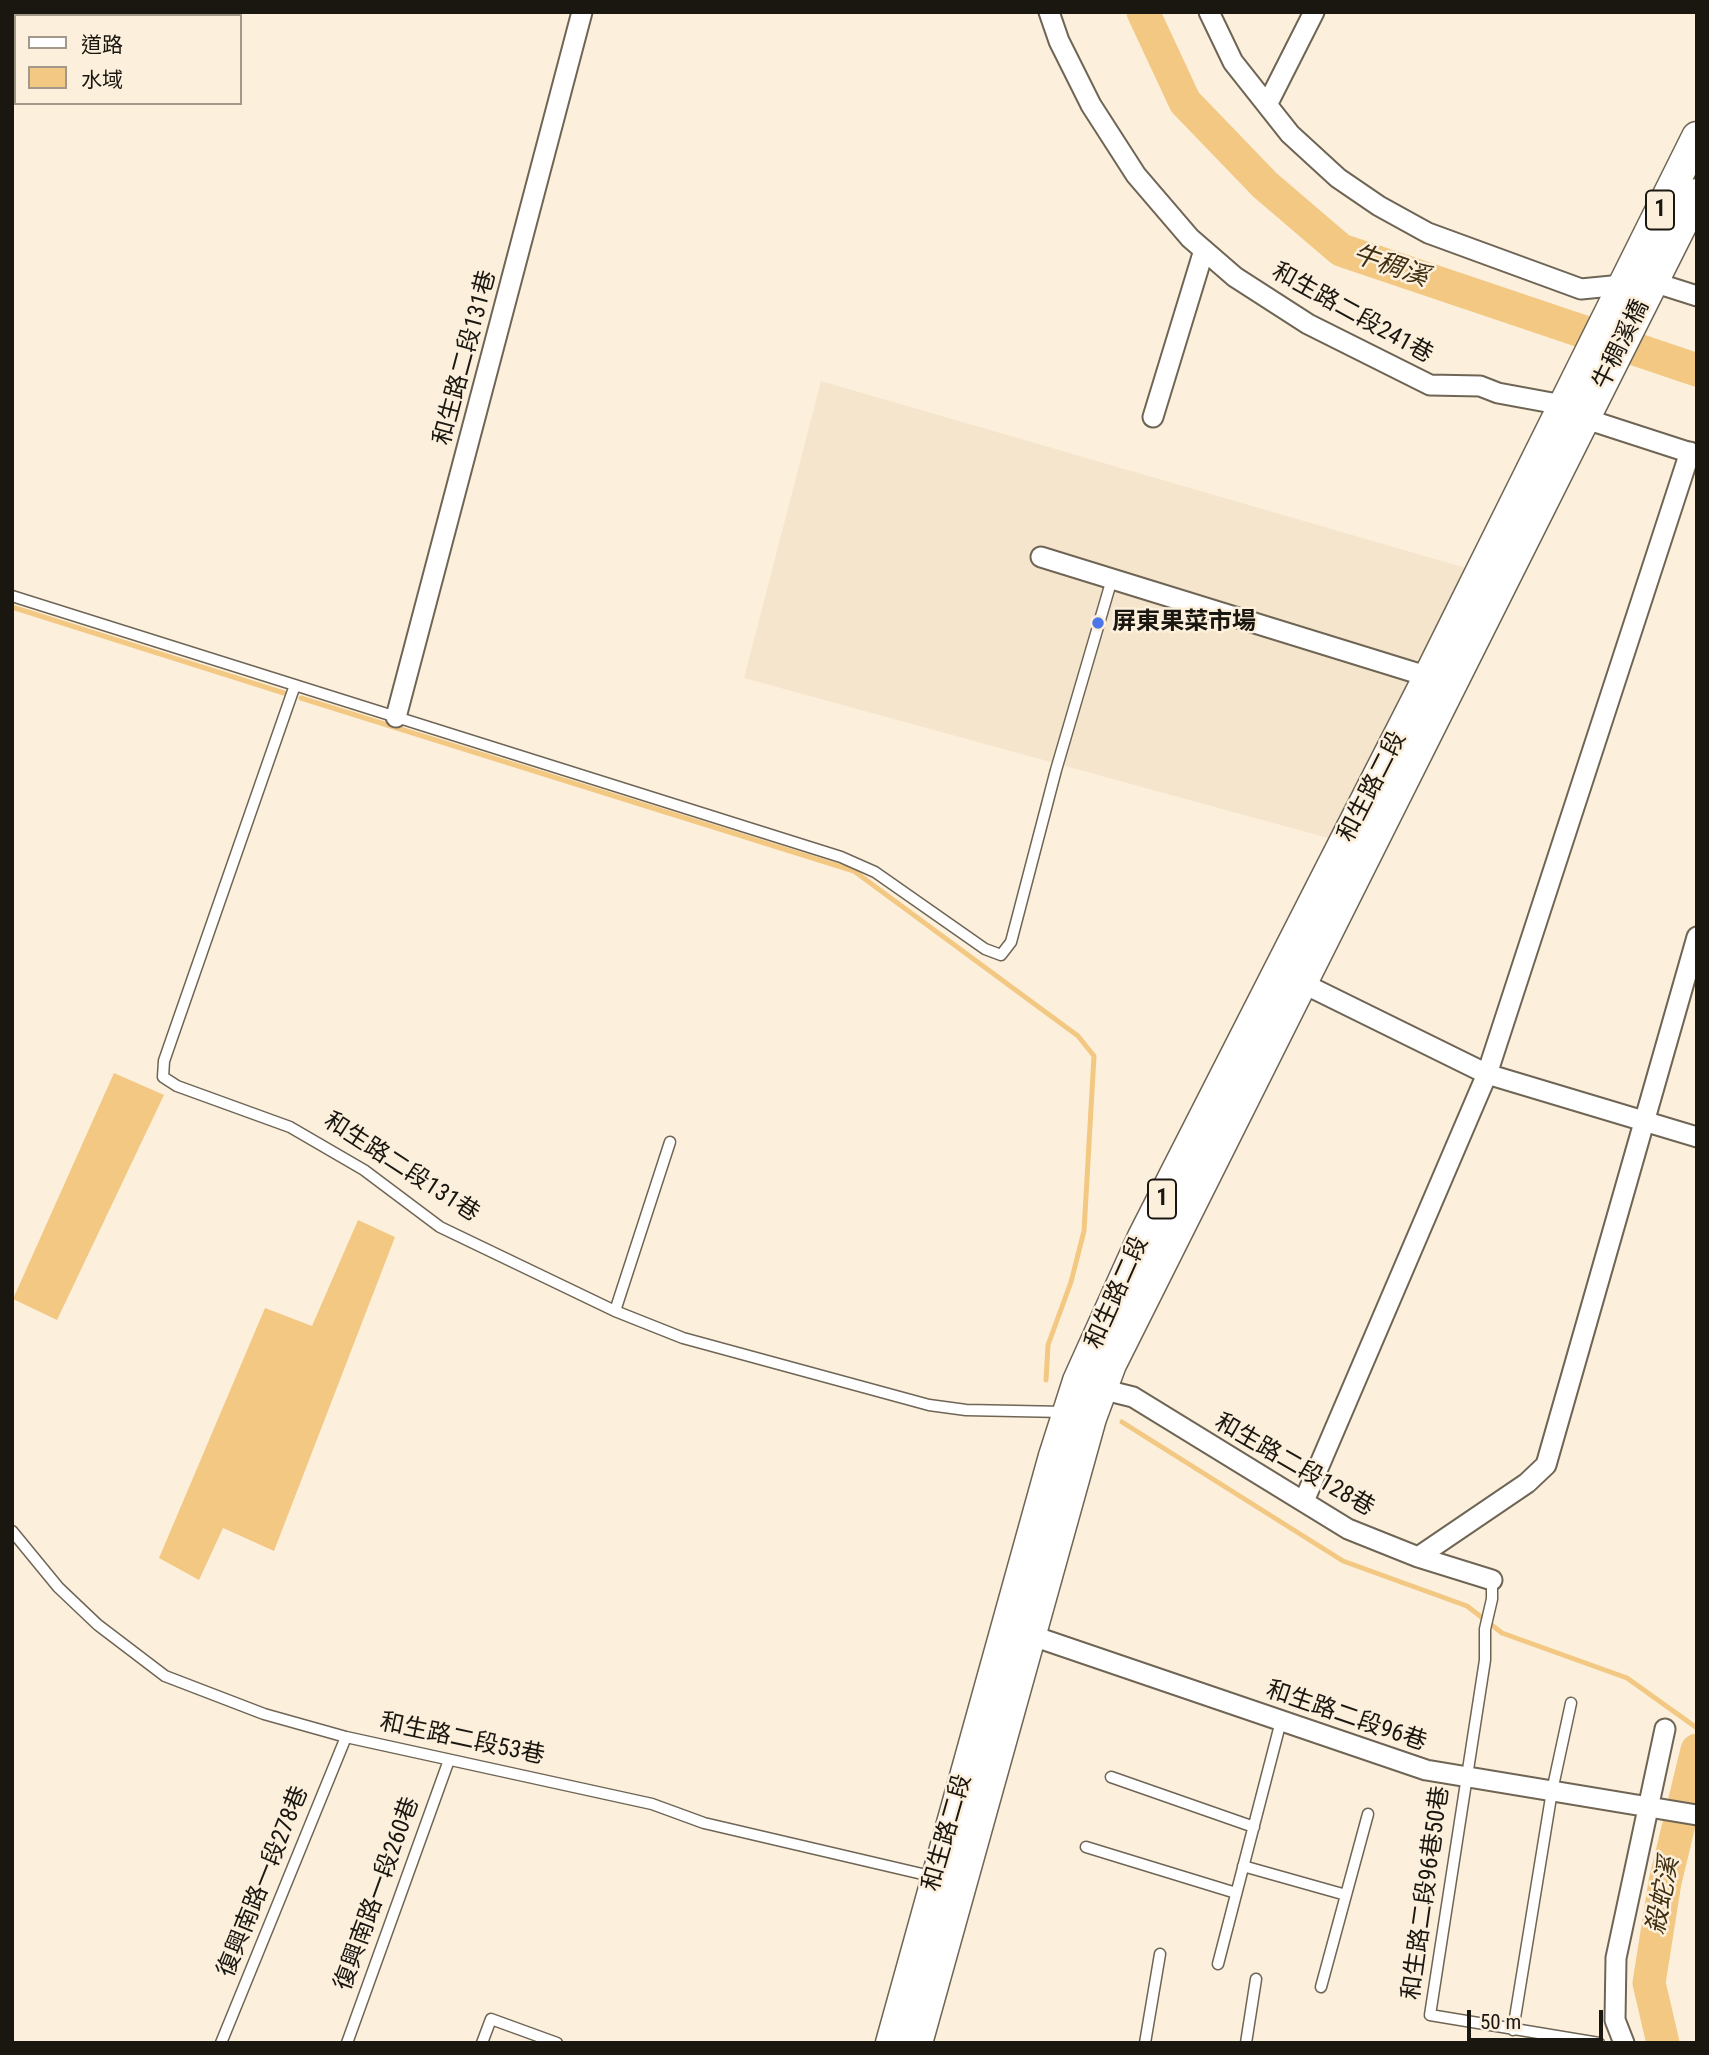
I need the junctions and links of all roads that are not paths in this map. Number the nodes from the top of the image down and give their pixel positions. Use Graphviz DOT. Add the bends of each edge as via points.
graph roads {
  1 [pos="582,12"];
  2 [pos="1049,12"];
  3 [pos="1209,12"];
  4 [pos="1314,12"];
  5 [pos="1267,105"];
  6 [pos="1697,138"];
  7 [pos="1697,194"];
  8 [pos="1204,250"];
  9 [pos="1643,283"];
  10 [pos="1697,296"];
  11 [pos="1580,410"];
  12 [pos="1153,417"];
  13 [pos="1693,454"];
  14 [pos="1041,557"];
  15 [pos="1112,579"];
  16 [pos="12,596"];
  17 [pos="1441,680"];
  18 [pos="295,685"];
  19 [pos="396,717"];
  20 [pos="1697,937"];
  21 [pos="1290,977"];
  22 [pos="1487,1074"];
  23 [pos="1643,1123"];
  24 [pos="1697,1137"];
  25 [pos="670,1142"];
  26 [pos="615,1311"];
  27 [pos="1089,1385"];
  28 [pos="1080,1415"];
  29 [pos="1304,1500"];
  30 [pos="12,1531"];
  31 [pos="1418,1557"];
  32 [pos="1492,1590"];
  33 [pos="1030,1634"];
  34 [pos="1571,1703"];
  35 [pos="1281,1721"];
  36 [pos="1665,1728"];
  37 [pos="346,1737"];
  38 [pos="449,1760"];
  39 [pos="1111,1777"];
  40 [pos="1465,1778"];
  41 [pos="1552,1791"];
  42 [pos="1651,1809"];
  43 [pos="1368,1814"];
  44 [pos="1697,1815"];
  45 [pos="1254,1827"];
  46 [pos="1086,1847"];
  47 [pos="1243,1866"];
  48 [pos="947,1881"];
  49 [pos="1236,1893"];
  50 [pos="1346,1895"];
  51 [pos="1160,1954"];
  52 [pos="1218,1964"];
  53 [pos="1256,1979"];
  54 [pos="1321,1987"];
  55 [pos="1513,2030"];
  56 [pos="221,2043"];
  57 [pos="347,2043"];
  58 [pos="482,2043"];
  59 [pos="557,2043"];
  60 [pos="891,2043"];
  61 [pos="917,2043"];
  62 [pos="1144,2043"];
  63 [pos="1246,2043"];
  64 [pos="1600,2043"];
  65 [pos="1624,2043"];
  1 -- 19 [label="street, 和生路二段131巷"];
  2 -- 8 [label="street, 和生路二段241巷" via="1091,105 1128,163"];
  3 -- 5 [label="street" via="1233,62"];
  4 -- 5 [label="street"];
  5 -- 9 [label="street" via="1290,135 1338,178 1428,233 1581,289"];
  6 -- 9 [label="main road, 1"];
  7 -- 9 [label="main road, 1"];
  8 -- 11 [label="street, 和生路二段241巷" via="1235,277 1308,324 1430,385 1480,386"];
  8 -- 12 [label="street"];
  9 -- 10 [label="street"];
  9 -- 11 [label="main road, 牛稠溪橋 / 1"];
  11 -- 13 [label="street, 和生路二段241巷"];
  11 -- 17 [label="main road, 和生路二段 / 1"];
  13 -- 22 [label="street"];
  14 -- 15 [label="street"];
  15 -- 17 [label="street"];
  15 -- 19 [label="lane" via="1011,942 1001,955 985,949 875,872 841,857"];
  16 -- 18 [label="lane"];
  17 -- 21 [label="main road, 和生路二段 / 1"];
  18 -- 19 [label="lane"];
  18 -- 26 [label="lane, 和生路二段131巷" via="169,1048 163,1077 290,1127 364,1170 440,1227"];
  20 -- 23 [label="street"];
  21 -- 22 [label="street"];
  21 -- 27 [label="main road, 和生路二段 / 1" via="1143,1237"];
  22 -- 23 [label="street"];
  22 -- 29 [label="street"];
  23 -- 24 [label="street"];
  23 -- 31 [label="street" via="1546,1465 1527,1483"];
  25 -- 26 [label="lane"];
  26 -- 28 [label="lane, 和生路二段131巷" via="682,1338 929,1405"];
  27 -- 28 [label="main road, 和生路二段 / 1"];
  27 -- 29 [label="street, 和生路二段128巷" via="1133,1397"];
  28 -- 33 [label="main road, 和生路二段 / 1"];
  28 -- 48 [label="main road, 和生路二段 / 1"];
  29 -- 31 [label="street, 和生路二段128巷" via="1348,1529"];
  30 -- 37 [label="lane, 和生路二段53巷" via="97,1625 165,1676 264,1714"];
  31 -- 32 [label="street, 和生路二段128巷"];
  32 -- 40 [label="lane"];
  33 -- 35 [label="street, 和生路二段96巷"];
  33 -- 48 [label="main road, 和生路二段 / 1"];
  34 -- 41 [label="lane"];
  35 -- 40 [label="street, 和生路二段96巷" via="1426,1770"];
  35 -- 45 [label="lane"];
  36 -- 42 [label="street"];
  37 -- 38 [label="lane, 和生路二段53巷"];
  37 -- 56 [label="lane, 復興南路一段278巷"];
  38 -- 48 [label="lane, 和生路二段53巷" via="639,1801 704,1823"];
  38 -- 57 [label="lane, 復興南路一段260巷"];
  39 -- 45 [label="lane"];
  40 -- 41 [label="street, 和生路二段96巷"];
  40 -- 55 [label="lane, 和生路二段96巷50巷" via="1430,2015"];
  41 -- 42 [label="street, 和生路二段96巷"];
  41 -- 55 [label="lane"];
  42 -- 44 [label="street, 和生路二段96巷"];
  42 -- 65 [label="street" via="1616,1958 1615,2020"];
  43 -- 50 [label="lane"];
  45 -- 47 [label="lane"];
  46 -- 49 [label="lane"];
  47 -- 49 [label="lane"];
  47 -- 50 [label="lane"];
  48 -- 60 [label="main road, 和生路二段 / 1"];
  48 -- 61 [label="main road, 和生路二段 / 1"];
  49 -- 52 [label="lane"];
  50 -- 54 [label="lane"];
  51 -- 62 [label="lane"];
  53 -- 63 [label="lane"];
  55 -- 64 [label="lane"];
  58 -- 59 [label="lane" via="491,2019"];
}
